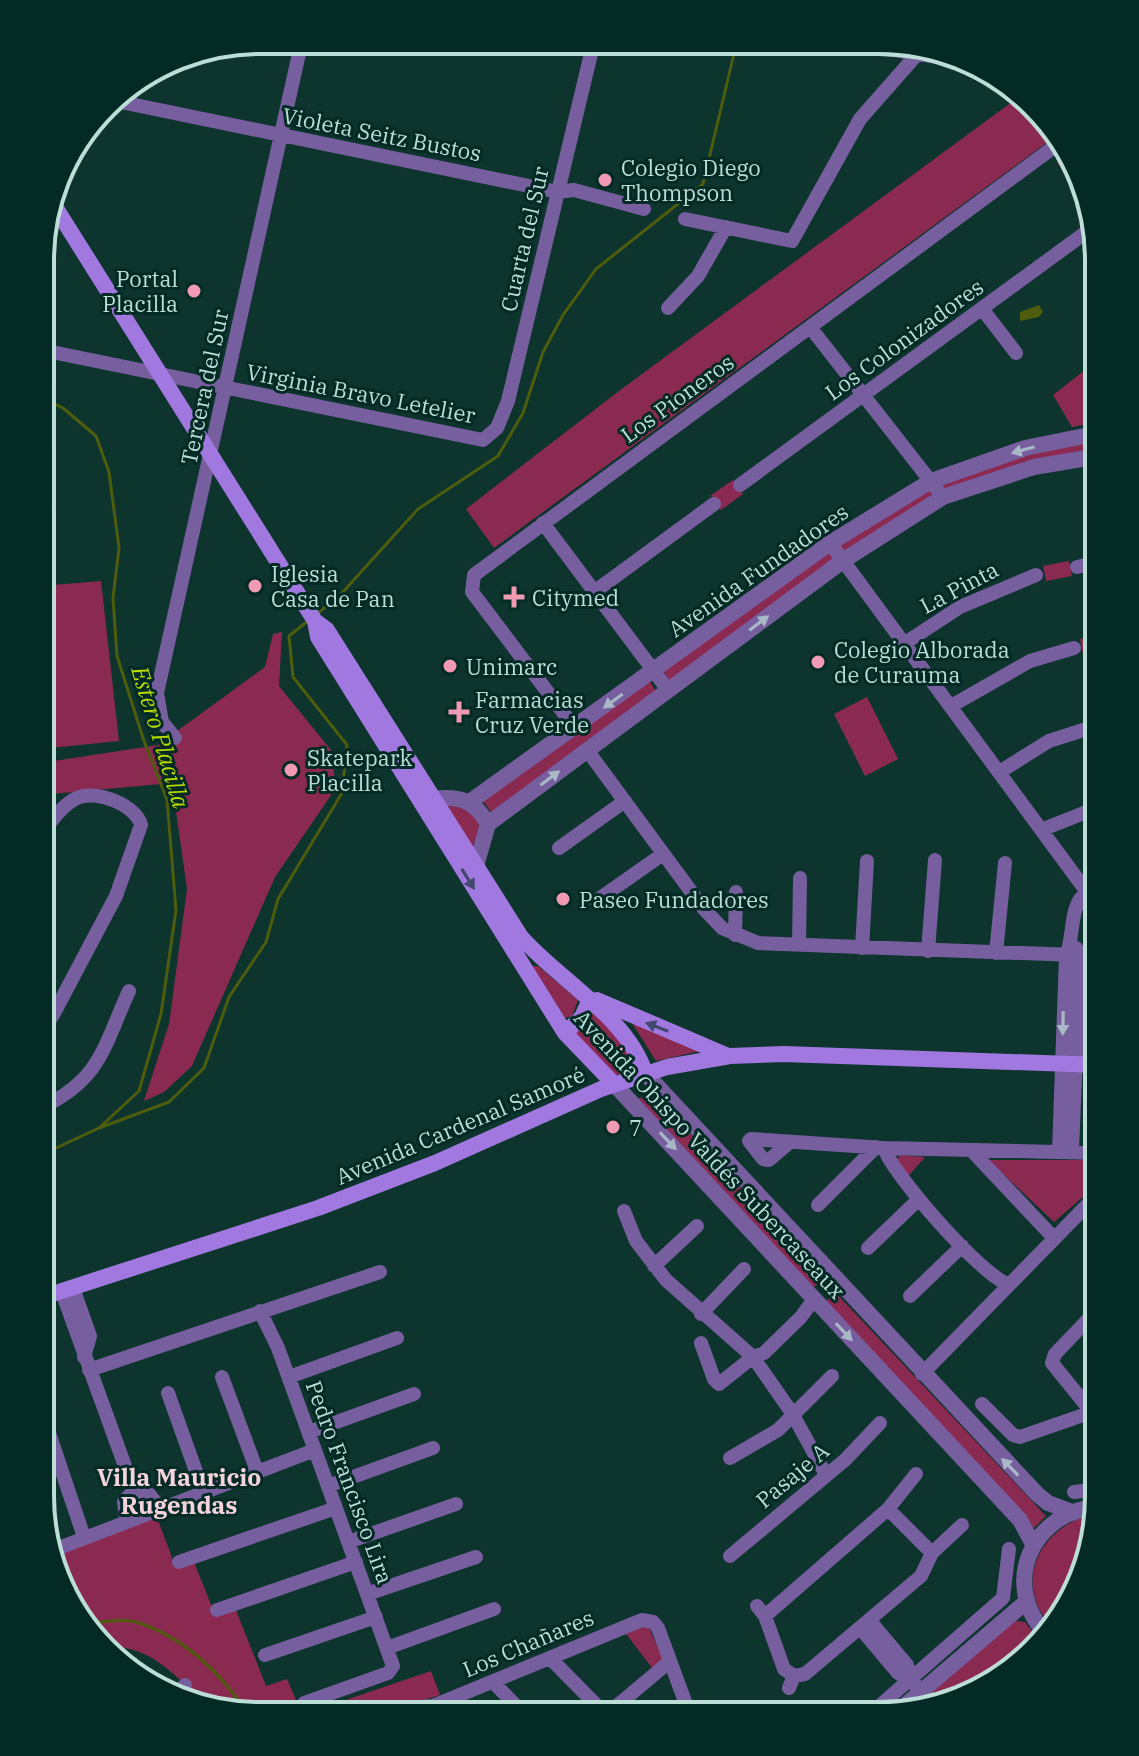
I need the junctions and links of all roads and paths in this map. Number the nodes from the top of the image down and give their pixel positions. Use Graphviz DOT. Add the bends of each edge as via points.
graph roads {
  1 [pos="299,54"];
  2 [pos="591,54"];
  3 [pos="914,58"];
  4 [pos="126,103"];
  5 [pos="281,135"];
  6 [pos="1051,149"];
  7 [pos="558,192"];
  8 [pos="644,209"];
  9 [pos="60,213"];
  10 [pos="685,219"];
  11 [pos="726,227"];
  12 [pos="1083,235"];
  13 [pos="668,308"];
  14 [pos="983,310"];
  15 [pos="810,327"];
  16 [pos="54,353"];
  17 [pos="1016,353"];
  18 [pos="160,375"];
  19 [pos="226,389"];
  20 [pos="863,395"];
  21 [pos="1085,436"];
  22 [pos="483,440"];
  23 [pos="211,456"];
  24 [pos="1085,458"];
  25 [pos="931,481"];
  26 [pos="740,485"];
  27 [pos="943,497"];
  28 [pos="714,504"];
  29 [pos="543,523"];
  30 [pos="830,543"];
  31 [pos="844,560"];
  32 [pos="1085,565"];
  33 [pos="1077,567"];
  34 [pos="1036,575"];
  35 [pos="594,592"];
  36 [pos="315,621"];
  37 [pos="905,643"];
  38 [pos="1074,648"];
  39 [pos="654,672"];
  40 [pos="668,690"];
  41 [pos="951,706"];
  42 [pos="575,728"];
  43 [pos="1085,729"];
  44 [pos="175,738"];
  45 [pos="587,750"];
  46 [pos="1001,771"];
  47 [pos="433,799"];
  48 [pos="471,801"];
  49 [pos="625,801"];
  50 [pos="1085,813"];
  51 [pos="54,821"];
  52 [pos="488,824"];
  53 [pos="1041,830"];
  54 [pos="559,848"];
  55 [pos="663,854"];
  56 [pos="935,860"];
  57 [pos="867,861"];
  58 [pos="1005,863"];
  59 [pos="476,866"];
  60 [pos="800,878"];
  61 [pos="1085,885"];
  62 [pos="736,892"];
  63 [pos="596,901"];
  64 [pos="1085,901"];
  65 [pos="735,935"];
  66 [pos="799,945"];
  67 [pos="862,948"];
  68 [pos="928,951"];
  69 [pos="996,953"];
  70 [pos="1073,956"];
  71 [pos="1085,956"];
  72 [pos="567,984"];
  73 [pos="129,991"];
  74 [pos="589,1002"];
  75 [pos="54,1013"];
  76 [pos="565,1033"];
  77 [pos="730,1056"];
  78 [pos="1068,1064"];
  79 [pos="1085,1065"];
  80 [pos="645,1073"];
  81 [pos="614,1084"];
  82 [pos="54,1101"];
  83 [pos="790,1142"];
  84 [pos="880,1148"];
  85 [pos="971,1150"];
  86 [pos="1066,1151"];
  87 [pos="1085,1152"];
  88 [pos="919,1199"];
  89 [pos="818,1205"];
  90 [pos="1085,1206"];
  91 [pos="624,1211"];
  92 [pos="697,1226"];
  93 [pos="1053,1237"];
  94 [pos="962,1246"];
  95 [pos="868,1248"];
  96 [pos="654,1266"];
  97 [pos="744,1269"];
  98 [pos="380,1272"];
  99 [pos="834,1280"];
  100 [pos="1008,1284"];
  101 [pos="67,1290"];
  102 [pos="54,1294"];
  103 [pos="910,1296"];
  104 [pos="814,1299"];
  105 [pos="260,1311"];
  106 [pos="701,1314"];
  107 [pos="1085,1323"];
  108 [pos="397,1338"];
  109 [pos="701,1343"];
  110 [pos="753,1357"];
  111 [pos="87,1364"];
  112 [pos="922,1374"];
  113 [pos="832,1376"];
  114 [pos="222,1377"];
  115 [pos="289,1377"];
  116 [pos="168,1393"];
  117 [pos="414,1394"];
  118 [pos="982,1404"];
  119 [pos="1085,1404"];
  120 [pos="792,1413"];
  121 [pos="1085,1419"];
  122 [pos="880,1423"];
  123 [pos="309,1432"];
  124 [pos="54,1448"];
  125 [pos="433,1448"];
  126 [pos="315,1450"];
  127 [pos="730,1458"];
  128 [pos="257,1471"];
  129 [pos="916,1474"];
  130 [pos="826,1475"];
  131 [pos="328,1486"];
  132 [pos="134,1491"];
  133 [pos="203,1491"];
  134 [pos="1085,1491"];
  135 [pos="1074,1492"];
  136 [pos="456,1504"];
  137 [pos="160,1508"];
  138 [pos="336,1508"];
  139 [pos="888,1509"];
  140 [pos="1085,1510"];
  141 [pos="1072,1512"];
  142 [pos="126,1520"];
  143 [pos="962,1525"];
  144 [pos="84,1537"];
  145 [pos="348,1542"];
  146 [pos="1033,1544"];
  147 [pos="61,1547"];
  148 [pos="1009,1549"];
  149 [pos="932,1553"];
  150 [pos="730,1556"];
  151 [pos="476,1557"];
  152 [pos="179,1562"];
  153 [pos="356,1562"];
  154 [pos="367,1594"];
  155 [pos="1026,1602"];
  156 [pos="494,1609"];
  157 [pos="217,1610"];
  158 [pos="986,1613"];
  159 [pos="376,1617"];
  160 [pos="1040,1624"];
  161 [pos="866,1625"];
  162 [pos="997,1627"];
  163 [pos="387,1648"];
  164 [pos="265,1655"];
  165 [pos="551,1659"];
  166 [pos="669,1662"];
  167 [pos="911,1679"];
  168 [pos="494,1683"];
  169 [pos="901,1701"];
  170 [pos="307,1702"];
  171 [pos="454,1702"];
  172 [pos="512,1702"];
  173 [pos="593,1702"];
  174 [pos="621,1702"];
  175 [pos="685,1702"];
  176 [pos="884,1702"];
  1 -- 5 [label="street, Tercera del Sur"];
  2 -- 7 [label="street, Cuarta del Sur"];
  3 -- 11 [label="street" via="860,119 792,241"];
  4 -- 5 [label="street, Violeta Seitz Bustos"];
  5 -- 7 [label="street, Violeta Seitz Bustos"];
  5 -- 19 [label="street, Tercera del Sur"];
  6 -- 15 [label="street, Los Pioneros"];
  7 -- 8 [label="street, Violeta Seitz Bustos" via="574,190"];
  7 -- 22 [label="street, Cuarta del Sur" via="508,401 497,428"];
  9 -- 18 [label="main road"];
  10 -- 11 [label="street"];
  11 -- 13 [label="street" via="698,276"];
  12 -- 14 [label="street, Los Colonizadores"];
  14 -- 17 [label="street"];
  14 -- 20 [label="street, Los Colonizadores"];
  15 -- 20 [label="street"];
  15 -- 29 [label="street, Los Pioneros"];
  16 -- 18 [label="street, Virginia Bravo Letelier"];
  18 -- 19 [label="street, Virginia Bravo Letelier"];
  18 -- 23 [label="main road"];
  19 -- 22 [label="street, Virginia Bravo Letelier"];
  19 -- 23 [label="street, Tercera del Sur"];
  20 -- 25 [label="street"];
  20 -- 26 [label="street, Los Colonizadores"];
  21 -- 25 [label="street, Avenida Fundadores, one-way" via="1025,448"];
  23 -- 36 [label="main road"];
  23 -- 44 [label="street, Tercera del Sur" via="157,693 162,722"];
  24 -- 27 [label="street, Avenida Fundadores" via="1034,467"];
  25 -- 27 [label="street"];
  25 -- 30 [label="street, Avenida Fundadores"];
  27 -- 31 [label="street, Avenida Fundadores"];
  28 -- 35 [label="street"];
  29 -- 35 [label="street"];
  29 -- 42 [label="street, Los Pioneros" via="474,575 472,592"];
  30 -- 31 [label="street"];
  30 -- 39 [label="street, Avenida Fundadores"];
  31 -- 37 [label="street"];
  40 -- 31 [label="street, Avenida Fundadores, one-way"];
  32 -- 33 [label="street"];
  34 -- 37 [label="street, La Pinta" via="960,607"];
  35 -- 39 [label="street"];
  36 -- 47 [label="main road, Avenida Obispo Valdés Subercaseaux" via="327,630"];
  36 -- 76 [label="main road, Avenida Obispo Valdés Subercaseaux, one-way" via="325,650"];
  37 -- 41 [label="street"];
  38 -- 41 [label="street" via="1030,661"];
  39 -- 40 [label="street"];
  39 -- 42 [label="street, Avenida Fundadores, one-way"];
  40 -- 45 [label="street, Avenida Fundadores"];
  41 -- 46 [label="street"];
  42 -- 48 [label="street, Avenida Fundadores"];
  43 -- 46 [label="street" via="1049,741"];
  45 -- 49 [label="street"];
  52 -- 45 [label="street, Avenida Fundadores, one-way"];
  46 -- 53 [label="street"];
  47 -- 48 [label="street"];
  47 -- 59 [label="main road, Avenida Obispo Valdés Subercaseaux"];
  48 -- 52 [label="street"];
  49 -- 54 [label="street"];
  49 -- 55 [label="street"];
  50 -- 53 [label="street"];
  51 -- 75 [label="street" via="80,796 97,796 132,809 141,831 116,896"];
  52 -- 59 [label="street"];
  53 -- 61 [label="street"];
  55 -- 63 [label="street"];
  55 -- 65 [label="street" via="704,909"];
  56 -- 68 [label="street"];
  57 -- 67 [label="street"];
  58 -- 69 [label="street"];
  59 -- 72 [label="main road, Avenida Obispo Valdés Subercaseaux" via="521,937"];
  60 -- 66 [label="street"];
  62 -- 65 [label="street"];
  64 -- 70 [label="street" via="1075,909"];
  65 -- 66 [label="street" via="758,943"];
  66 -- 67 [label="street"];
  67 -- 68 [label="street"];
  68 -- 69 [label="street"];
  69 -- 70 [label="street"];
  70 -- 71 [label="street"];
  70 -- 78 [label="street"];
  72 -- 74 [label="main road, Avenida Obispo Valdés Subercaseaux"];
  77 -- 72 [label="main road, one-way" via="632,1018"];
  73 -- 82 [label="street" via="95,1067 83,1084"];
  74 -- 76 [label="main road"];
  74 -- 80 [label="main road, Avenida Obispo Valdés Subercaseaux" via="625,1035"];
  76 -- 81 [label="main road, Avenida Obispo Valdés Subercaseaux"];
  77 -- 78 [label="main road, Avenida Cardenal Samoré"];
  77 -- 80 [label="main road, Avenida Cardenal Samoré"];
  78 -- 79 [label="main road, Avenida Cardenal Samoré"];
  78 -- 86 [label="street"];
  80 -- 81 [label="main road, Avenida Cardenal Samoré"];
  80 -- 99 [label="street, Avenida Obispo Valdés Subercaseaux"];
  81 -- 101 [label="main road, Avenida Cardenal Samoré" via="318,1208"];
  81 -- 104 [label="street, Avenida Obispo Valdés Subercaseaux, one-way"];
  83 -- 84 [label="street"];
  84 -- 85 [label="street"];
  84 -- 88 [label="street"];
  84 -- 89 [label="street"];
  85 -- 86 [label="street"];
  85 -- 93 [label="street"];
  86 -- 87 [label="street"];
  88 -- 94 [label="street"];
  88 -- 95 [label="street"];
  90 -- 93 [label="street"];
  91 -- 96 [label="street"];
  92 -- 96 [label="street"];
  93 -- 100 [label="street"];
  94 -- 100 [label="street" via="999,1282"];
  94 -- 103 [label="street"];
  96 -- 106 [label="street"];
  97 -- 106 [label="street"];
  98 -- 105 [label="street"];
  99 -- 104 [label="street"];
  99 -- 112 [label="street, Avenida Obispo Valdés Subercaseaux"];
  100 -- 112 [label="street"];
  101 -- 102 [label="main road, Avenida Cardenal Samoré"];
  101 -- 111 [label="street" via="90,1336"];
  104 -- 110 [label="street" via="764,1353"];
  104 -- 146 [label="street, Avenida Obispo Valdés Subercaseaux, one-way" via="1020,1520"];
  105 -- 111 [label="street"];
  105 -- 115 [label="street, Pedro Francisco Lira"];
  106 -- 110 [label="street"];
  107 -- 119 [label="street" via="1052,1363"];
  108 -- 115 [label="street"];
  109 -- 110 [label="street" via="719,1384"];
  110 -- 120 [label="street"];
  111 -- 132 [label="street"];
  141 -- 112 [label="street, Avenida Obispo Valdés Subercaseaux, one-way" via="1037,1494"];
  113 -- 120 [label="street"];
  114 -- 128 [label="street"];
  115 -- 123 [label="street, Pedro Francisco Lira"];
  116 -- 133 [label="street"];
  117 -- 123 [label="street"];
  118 -- 121 [label="street" via="1020,1437"];
  120 -- 127 [label="street" via="778,1430"];
  120 -- 130 [label="street"];
  122 -- 130 [label="street, Pasaje A"];
  123 -- 126 [label="street, Pedro Francisco Lira"];
  124 -- 144 [label="street"];
  125 -- 131 [label="street"];
  126 -- 128 [label="street"];
  126 -- 131 [label="street, Pedro Francisco Lira"];
  128 -- 133 [label="street"];
  129 -- 139 [label="street"];
  130 -- 150 [label="street, Pasaje A"];
  131 -- 138 [label="street, Pedro Francisco Lira"];
  132 -- 137 [label="street" via="149,1494"];
  132 -- 142 [label="street" via="124,1501"];
  133 -- 137 [label="street"];
  134 -- 135 [label="street"];
  136 -- 145 [label="street"];
  137 -- 142 [label="street"];
  138 -- 145 [label="street, Pedro Francisco Lira"];
  138 -- 152 [label="street"];
  139 -- 149 [label="street"];
  139 -- 161 [label="street" via="761,1611 792,1682"];
  140 -- 141 [label="street"];
  141 -- 146 [label="street" via="1046,1528"];
  142 -- 144 [label="street"];
  143 -- 149 [label="street"];
  144 -- 147 [label="street"];
  145 -- 153 [label="street, Pedro Francisco Lira"];
  146 -- 155 [label="street" via="1024,1572"];
  148 -- 158 [label="street" via="1004,1597"];
  149 -- 161 [label="street" via="921,1576"];
  151 -- 154 [label="street"];
  153 -- 154 [label="street, Pedro Francisco Lira"];
  153 -- 157 [label="street"];
  154 -- 159 [label="street, Pedro Francisco Lira"];
  155 -- 160 [label="street"];
  155 -- 162 [label="street"];
  156 -- 163 [label="street"];
  158 -- 162 [label="street"];
  158 -- 167 [label="street"];
  159 -- 163 [label="street, Pedro Francisco Lira"];
  159 -- 164 [label="street"];
  161 -- 167 [label="street"];
  162 -- 167 [label="street"];
  163 -- 170 [label="street, Pedro Francisco Lira" via="392,1670"];
  165 -- 166 [label="street, Los Chañares" via="632,1624 653,1622"];
  165 -- 168 [label="street, Los Chañares"];
  165 -- 173 [label="street"];
  166 -- 174 [label="street"];
  166 -- 175 [label="street"];
  167 -- 169 [label="street"];
  167 -- 176 [label="street"];
  168 -- 171 [label="street, Los Chañares"];
  168 -- 172 [label="street"];
}
